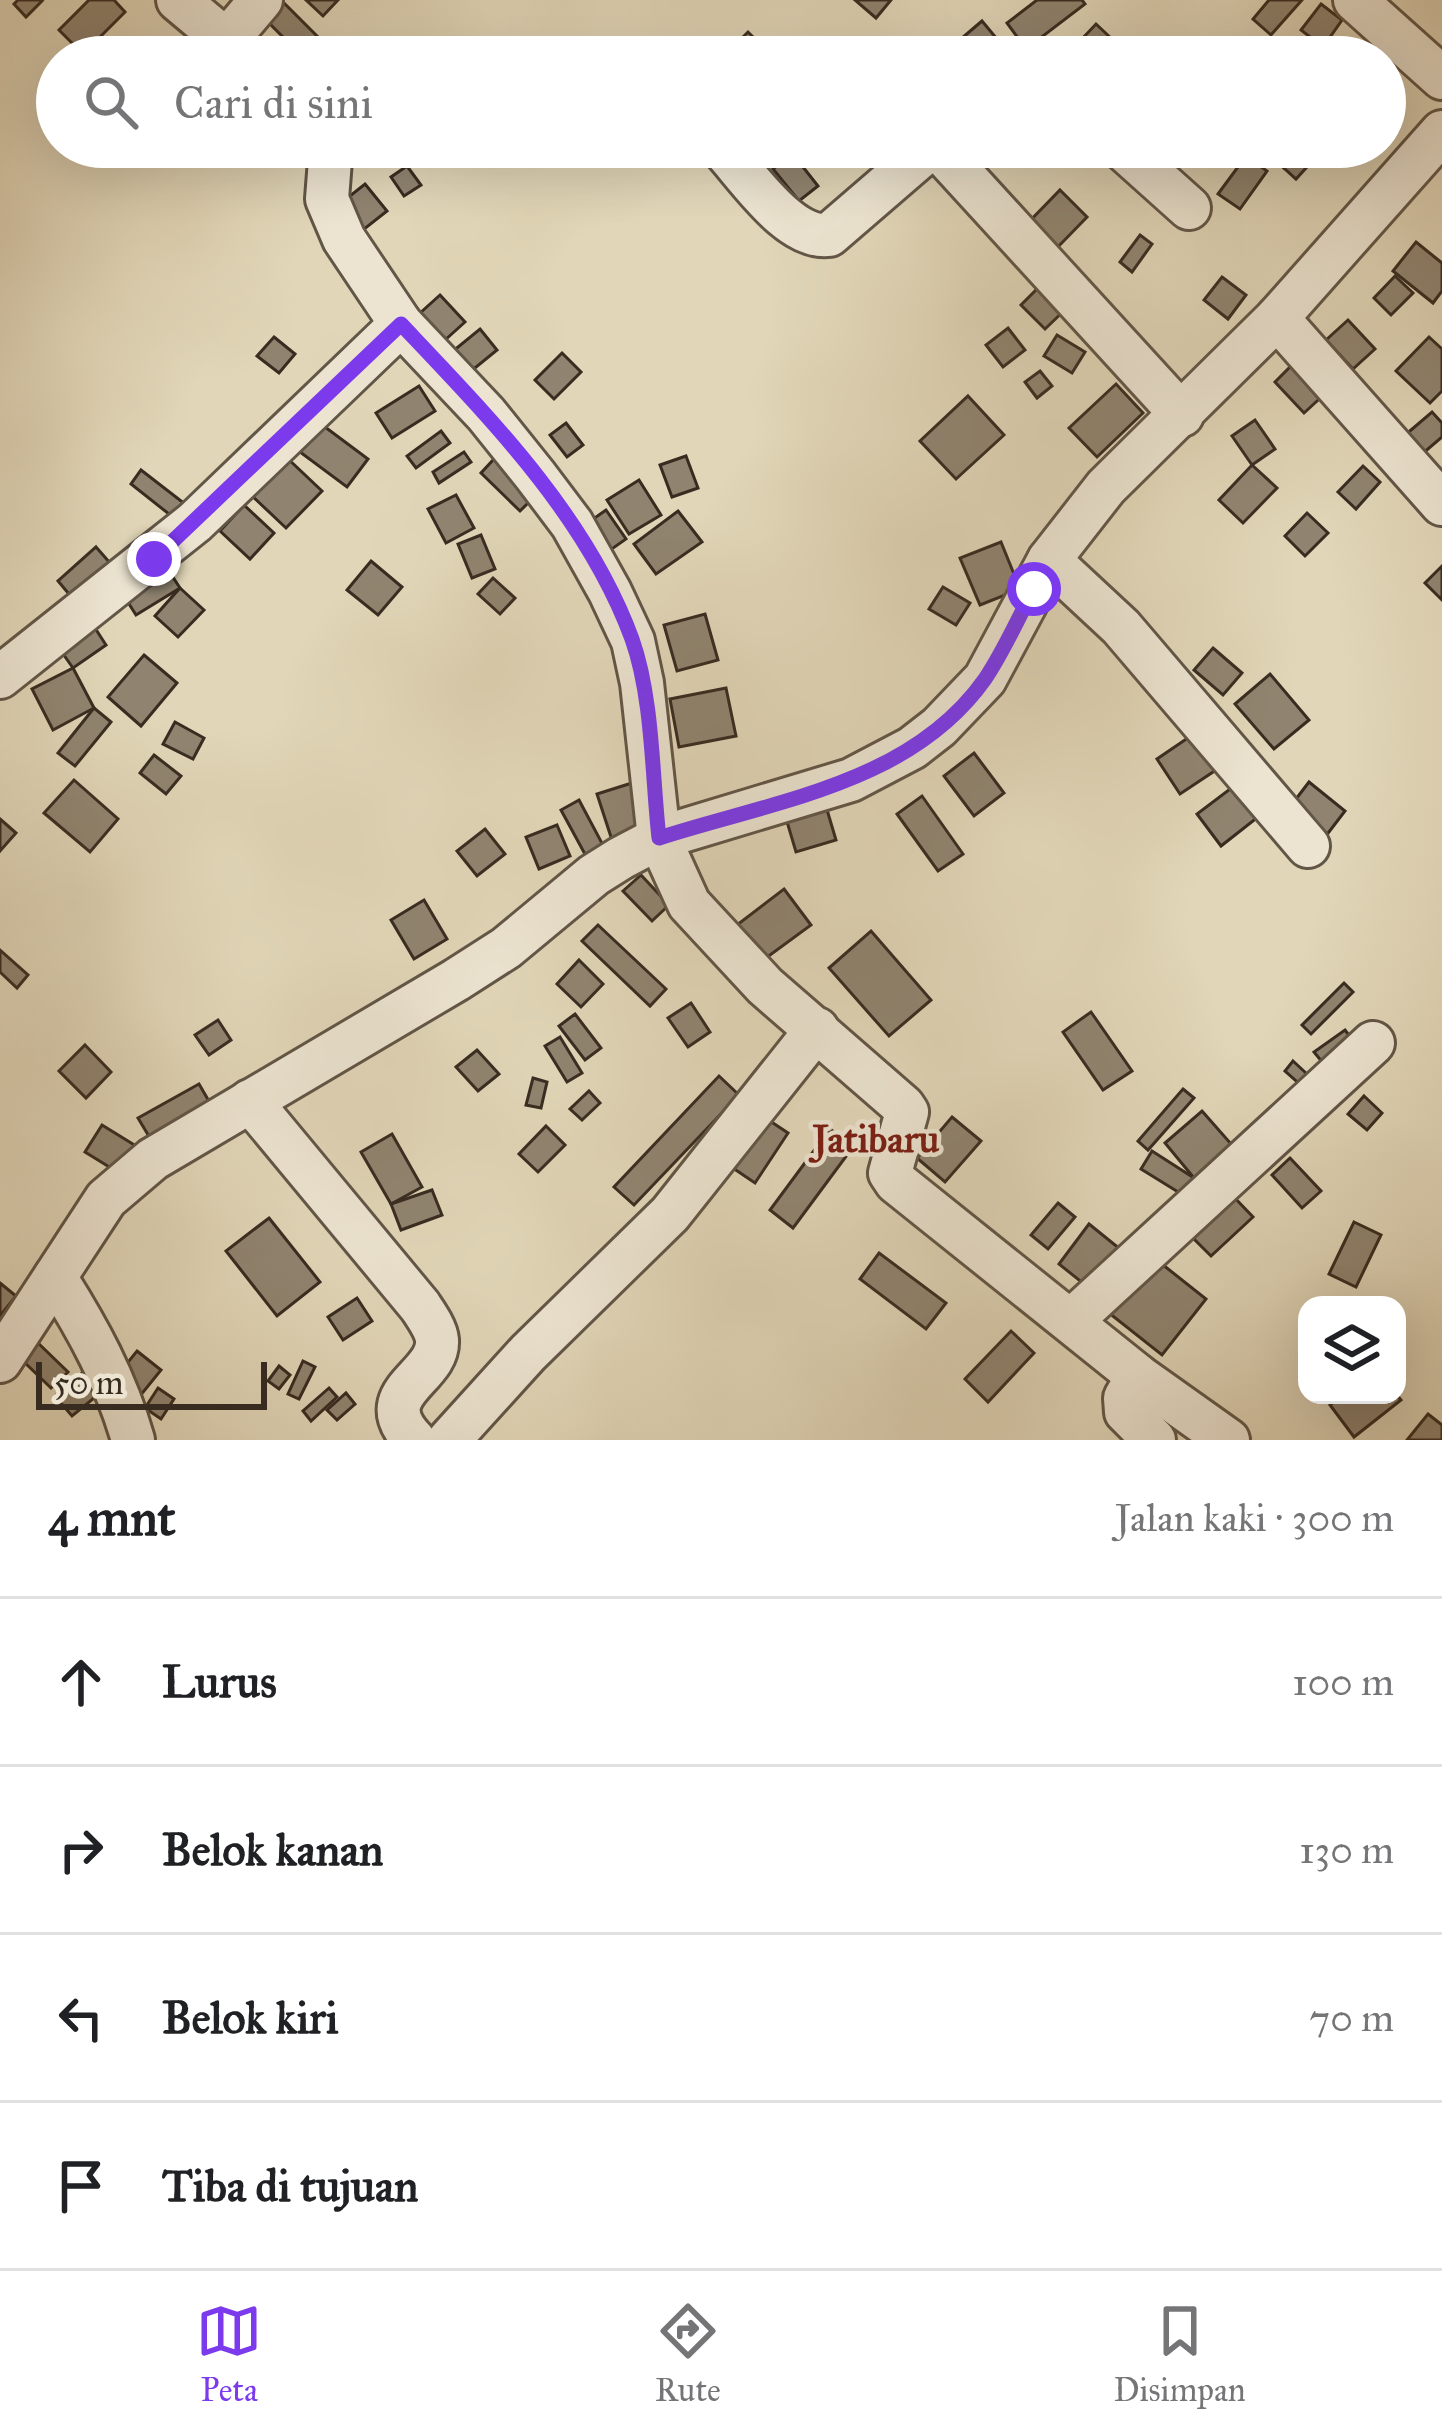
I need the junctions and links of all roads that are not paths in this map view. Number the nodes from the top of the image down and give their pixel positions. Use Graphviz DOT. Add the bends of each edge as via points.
graph roads {
  1 [pos="178,0"];
  2 [pos="260,0"];
  3 [pos="1355,0"];
  4 [pos="222,36"];
  5 [pos="242,36"];
  6 [pos="1395,36"];
  7 [pos="1406,46"];
  8 [pos="1442,78"];
  9 [pos="1442,131"];
  10 [pos="329,168"];
  11 [pos="740,168"];
  12 [pos="909,168"];
  13 [pos="953,168"];
  14 [pos="1144,168"];
  15 [pos="1189,208"];
  16 [pos="1277,318"];
  17 [pos="401,324"];
  18 [pos="1182,416"];
  19 [pos="1442,504"];
  20 [pos="1049,560"];
  21 [pos="0,676"];
  22 [pos="659,838"];
  23 [pos="1308,846"];
  24 [pos="817,1029"];
  25 [pos="1373,1043"];
  26 [pos="250,1101"];
  27 [pos="55,1276"];
  28 [pos="1072,1320"];
  29 [pos="2,1354"];
  30 [pos="1138,1376"];
  31 [pos="404,1436"];
  32 [pos="133,1440"];
  33 [pos="449,1440"];
  34 [pos="1154,1440"];
  35 [pos="1228,1440"];
  1 -- 4 [label="street"];
  2 -- 5 [label="street"];
  3 -- 6 [label="street"];
  7 -- 8 [label="street"];
  9 -- 16 [label="street"];
  10 -- 17 [label="street" via="334,221"];
  11 -- 12 [label="street" via="796,229 818,236"];
  13 -- 18 [label="street"];
  14 -- 15 [label="street"];
  16 -- 18 [label="street"];
  16 -- 19 [label="street"];
  17 -- 21 [label="street" via="195,522"];
  17 -- 22 [label="street" via="536,475 610,592 642,683"];
  18 -- 20 [label="street" via="1106,488"];
  20 -- 22 [label="street" via="985,679 912,748 850,780"];
  20 -- 23 [label="street" via="1121,627"];
  22 -- 24 [label="street" via="708,928"];
  22 -- 26 [label="street" via="594,875 457,980"];
  24 -- 28 [label="street" via="907,1112 890,1173 896,1182"];
  24 -- 33 [label="street" via="670,1214"];
  25 -- 28 [label="street"];
  26 -- 27 [label="street" via="127,1179"];
  26 -- 31 [label="street" via="431,1324 433,1356 402,1396"];
  27 -- 29 [label="street"];
  27 -- 32 [label="street" via="102,1356"];
  28 -- 30 [label="street"];
  30 -- 34 [label="street" via="1126,1412"];
  30 -- 35 [label="street"];
}
